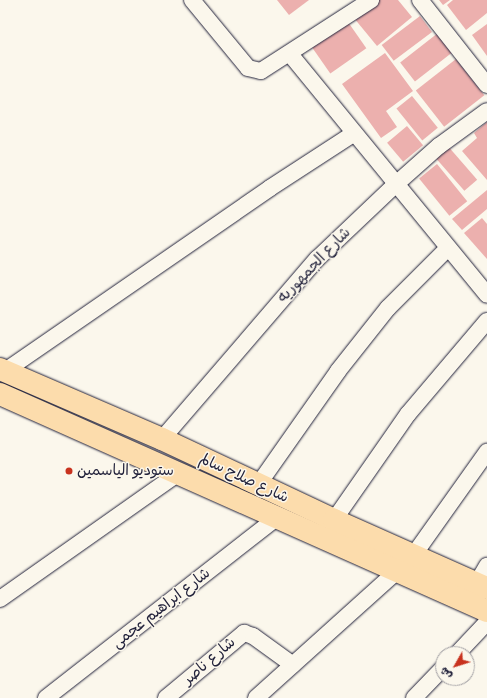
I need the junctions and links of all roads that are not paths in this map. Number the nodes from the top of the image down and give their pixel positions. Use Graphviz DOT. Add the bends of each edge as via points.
graph roads {
  1 [pos="192,0"];
  2 [pos="371,0"];
  3 [pos="420,0"];
  4 [pos="290,54"];
  5 [pos="487,86"];
  6 [pos="487,111"];
  7 [pos="353,134"];
  8 [pos="395,185"];
  9 [pos="448,248"];
  10 [pos="487,295"];
  11 [pos="487,321"];
  12 [pos="2,370"];
  13 [pos="0,394"];
  14 [pos="162,439"];
  15 [pos="487,452"];
  16 [pos="177,474"];
  17 [pos="258,485"];
  18 [pos="276,518"];
  19 [pos="334,520"];
  20 [pos="406,563"];
  21 [pos="484,579"];
  22 [pos="0,599"];
  23 [pos="487,611"];
  24 [pos="487,622"];
  25 [pos="464,646"];
  26 [pos="294,665"];
  27 [pos="435,676"];
  28 [pos="46,698"];
  29 [pos="166,698"];
  30 [pos="256,698"];
  31 [pos="414,698"];
  1 -- 4 [label="street" via="248,68 261,71"];
  2 -- 4 [label="street"];
  3 -- 5 [label="street"];
  4 -- 7 [label="street"];
  6 -- 8 [label="street, شارع الجمهوريه" via="439,146"];
  7 -- 8 [label="street"];
  7 -- 12 [label="street"];
  8 -- 9 [label="street"];
  8 -- 14 [label="street, شارع الجمهوريه" via="317,259"];
  9 -- 10 [label="street"];
  9 -- 17 [label="street" via="384,314 338,371"];
  11 -- 19 [label="street" via="408,414"];
  12 -- 14 [label="main road, شارع صلاح سالم"];
  13 -- 16 [label="main road, شارع صلاح سالم"];
  14 -- 17 [label="main road, شارع صلاح سالم"];
  15 -- 20 [label="street"];
  16 -- 18 [label="main road, شارع صلاح سالم"];
  16 -- 22 [label="street"];
  17 -- 19 [label="main road, شارع صلاح سالم"];
  18 -- 20 [label="main road, شارع صلاح سالم"];
  18 -- 28 [label="street, شارع ابراهيم عجمى"];
  19 -- 20 [label="main road, شارع صلاح سالم"];
  20 -- 21 [label="main road, شارع صلاح سالم"];
  20 -- 23 [label="main road, شارع صلاح سالم"];
  20 -- 26 [label="street"];
  24 -- 25 [label="street"];
  26 -- 29 [label="street, شارع ناصر" via="253,636 244,633"];
  26 -- 30 [label="street"];
  27 -- 31 [label="street"];
}
